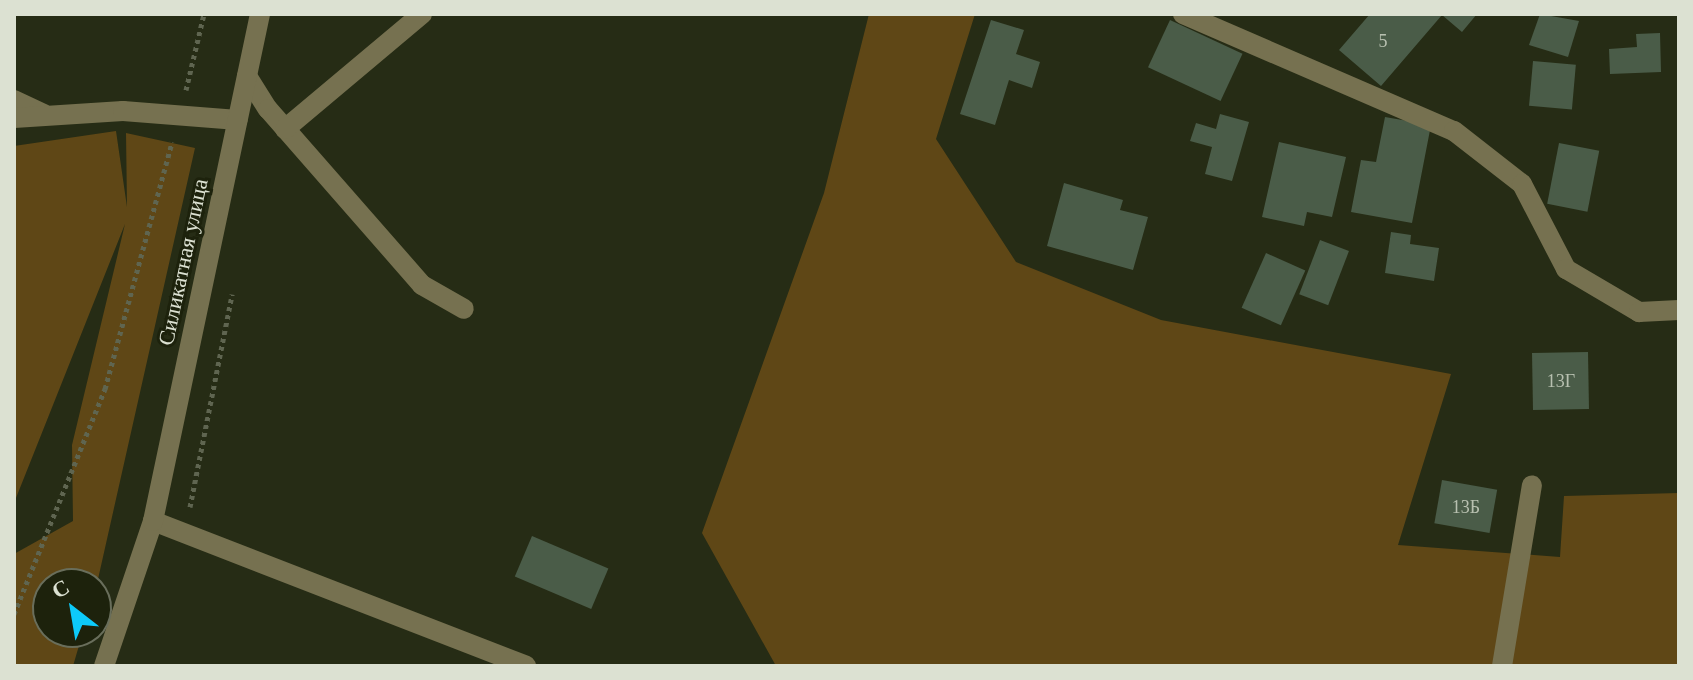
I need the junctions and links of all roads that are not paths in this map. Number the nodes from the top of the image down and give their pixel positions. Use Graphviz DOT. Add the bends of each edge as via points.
graph roads {
  1 [pos="260,14"];
  2 [pos="422,14"];
  3 [pos="1183,14"];
  4 [pos="247,76"];
  5 [pos="14,100"];
  6 [pos="44,114"];
  7 [pos="14,118"];
  8 [pos="238,120"];
  9 [pos="285,129"];
  10 [pos="464,309"];
  11 [pos="1679,310"];
  12 [pos="1532,485"];
  13 [pos="153,521"];
  14 [pos="104,666"];
  15 [pos="526,666"];
  16 [pos="1502,666"];
  1 -- 4 [label="street, Силикатная улица"];
  2 -- 9 [label="street"];
  3 -- 11 [label="street" via="1454,131 1522,184 1566,269 1639,312"];
  4 -- 8 [label="street, Силикатная улица"];
  4 -- 9 [label="street"];
  5 -- 6 [label="street"];
  6 -- 7 [label="street"];
  6 -- 8 [label="street"];
  8 -- 13 [label="street, Силикатная улица"];
  9 -- 10 [label="street" via="422,285"];
  12 -- 16 [label="street"];
  13 -- 14 [label="street, Силикатная улица"];
  13 -- 15 [label="street"];
}
